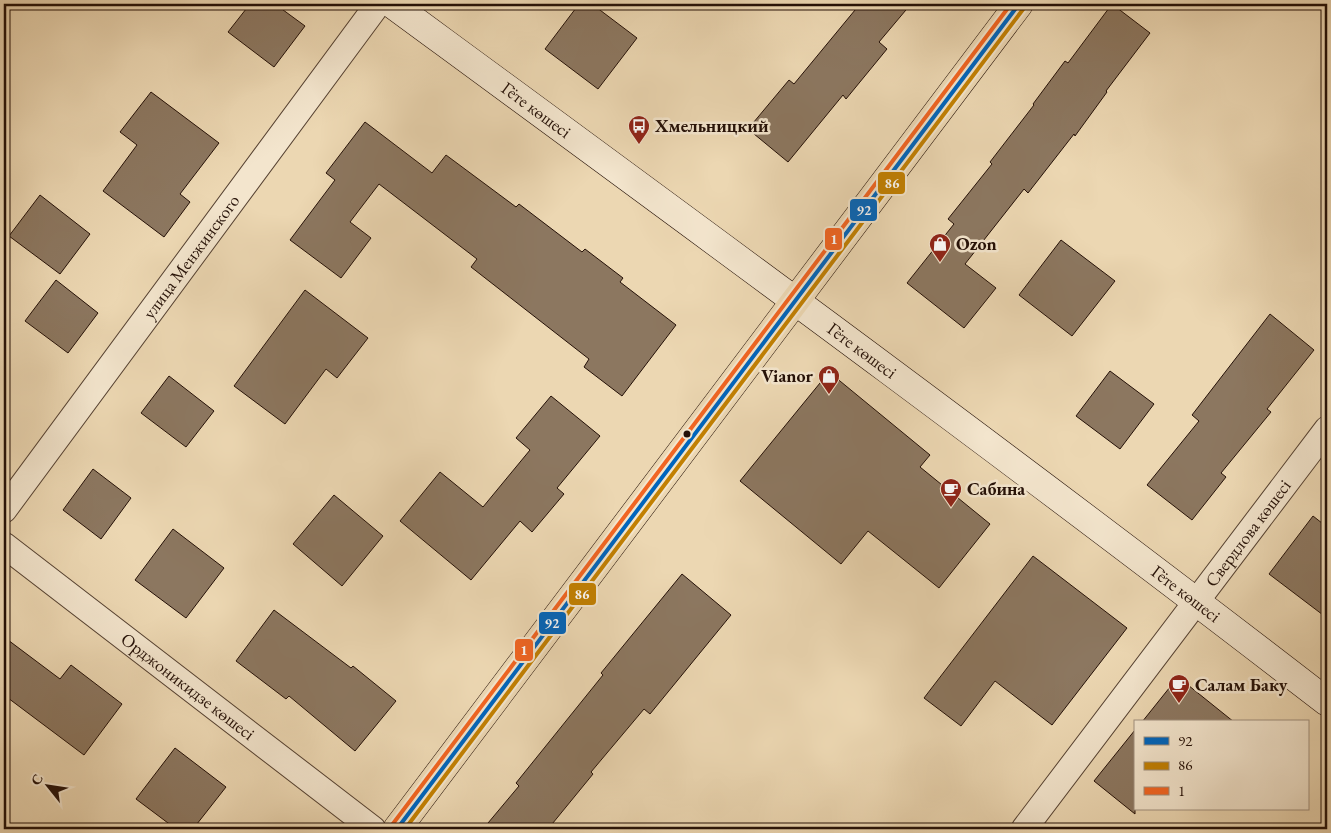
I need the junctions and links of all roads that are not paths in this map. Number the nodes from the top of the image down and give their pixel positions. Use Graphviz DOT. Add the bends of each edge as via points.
graph roads {
  1 [pos="378,4"];
  2 [pos="392,4"];
  3 [pos="1019,4"];
  4 [pos="794,300"];
  5 [pos="1327,429"];
  6 [pos="4,510"];
  7 [pos="4,545"];
  8 [pos="1196,601"];
  9 [pos="1327,702"];
  10 [pos="373,829"];
  11 [pos="397,829"];
  12 [pos="1024,829"];
  1 -- 6 [label="street, улица Менжинского"];
  2 -- 4 [label="street, Гёте көшесі"];
  3 -- 4 [label="main road"];
  4 -- 8 [label="street, Гёте көшесі"];
  4 -- 11 [label="main road"];
  5 -- 8 [label="street, Свердлова көшесі"];
  7 -- 10 [label="street, Орджоникидзе көшесі"];
  8 -- 9 [label="street, Гёте көшесі"];
  8 -- 12 [label="street, Свердлова көшесі"];
}
